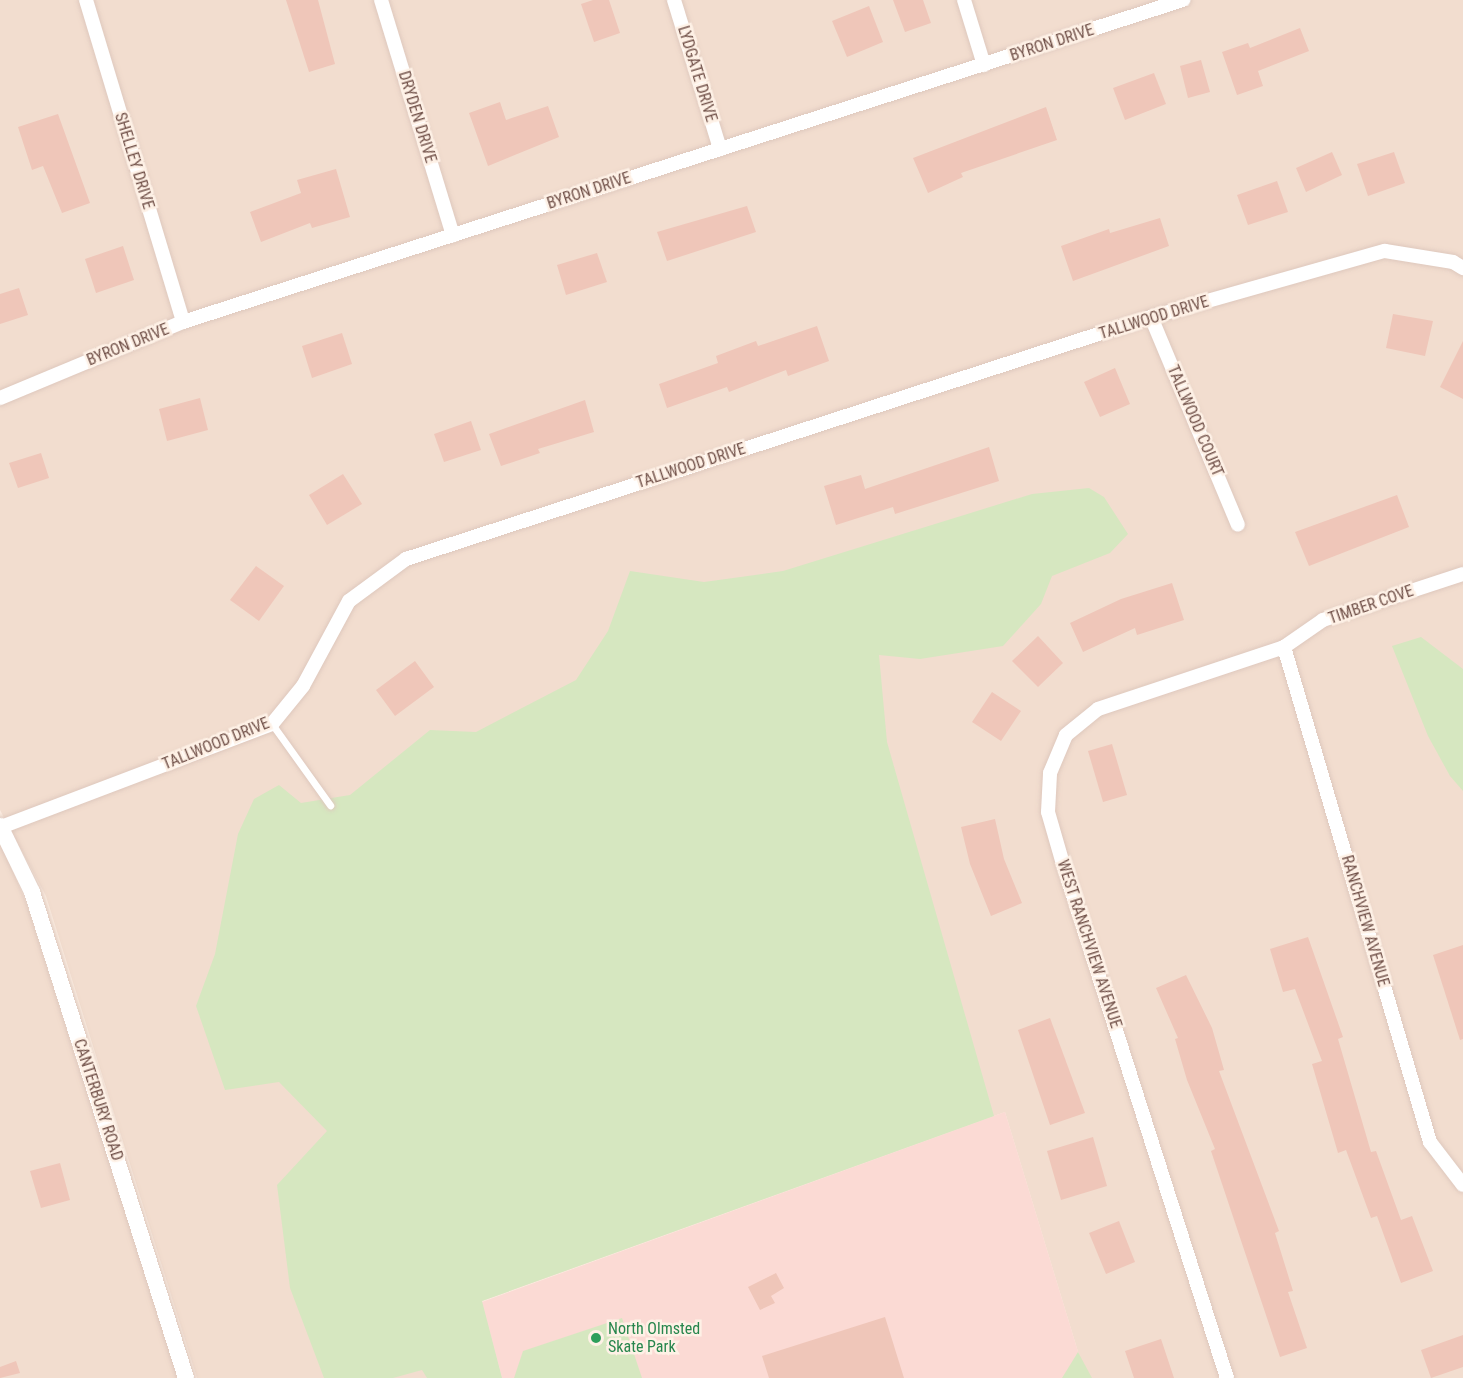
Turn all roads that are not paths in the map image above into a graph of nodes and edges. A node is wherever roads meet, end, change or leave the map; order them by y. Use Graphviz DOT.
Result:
graph roads {
  1 [pos="86,0"];
  2 [pos="381,0"];
  3 [pos="674,0"];
  4 [pos="964,0"];
  5 [pos="1178,1"];
  6 [pos="984,65"];
  7 [pos="720,149"];
  8 [pos="453,235"];
  9 [pos="1463,268"];
  10 [pos="1151,317"];
  11 [pos="183,322"];
  12 [pos="0,398"];
  13 [pos="1238,525"];
  14 [pos="1463,574"];
  15 [pos="1284,647"];
  16 [pos="272,724"];
  17 [pos="330,805"];
  18 [pos="0,826"];
  19 [pos="1463,1185"];
  20 [pos="186,1378"];
  21 [pos="1227,1378"];
  1 -- 11 [label="street, SHELLEY DRIVE"];
  2 -- 8 [label="street, DRYDEN DRIVE"];
  3 -- 7 [label="street, LYDGATE DRIVE"];
  4 -- 6 [label="street"];
  5 -- 6 [label="street, BYRON DRIVE"];
  6 -- 7 [label="street, BYRON DRIVE"];
  7 -- 8 [label="street, BYRON DRIVE"];
  8 -- 11 [label="street, BYRON DRIVE"];
  9 -- 10 [label="street, TALLWOOD DRIVE"];
  10 -- 13 [label="street, TALLWOOD COURT"];
  10 -- 16 [label="street, TALLWOOD DRIVE"];
  11 -- 12 [label="street, BYRON DRIVE"];
  14 -- 15 [label="street, TIMBER COVE"];
  15 -- 19 [label="street, RANCHVIEW AVENUE"];
  15 -- 21 [label="street, WEST RANCHVIEW AVENUE"];
  16 -- 17 [label="lane"];
  16 -- 18 [label="street, TALLWOOD DRIVE"];
  18 -- 20 [label="street, CANTERBURY ROAD"];
}
